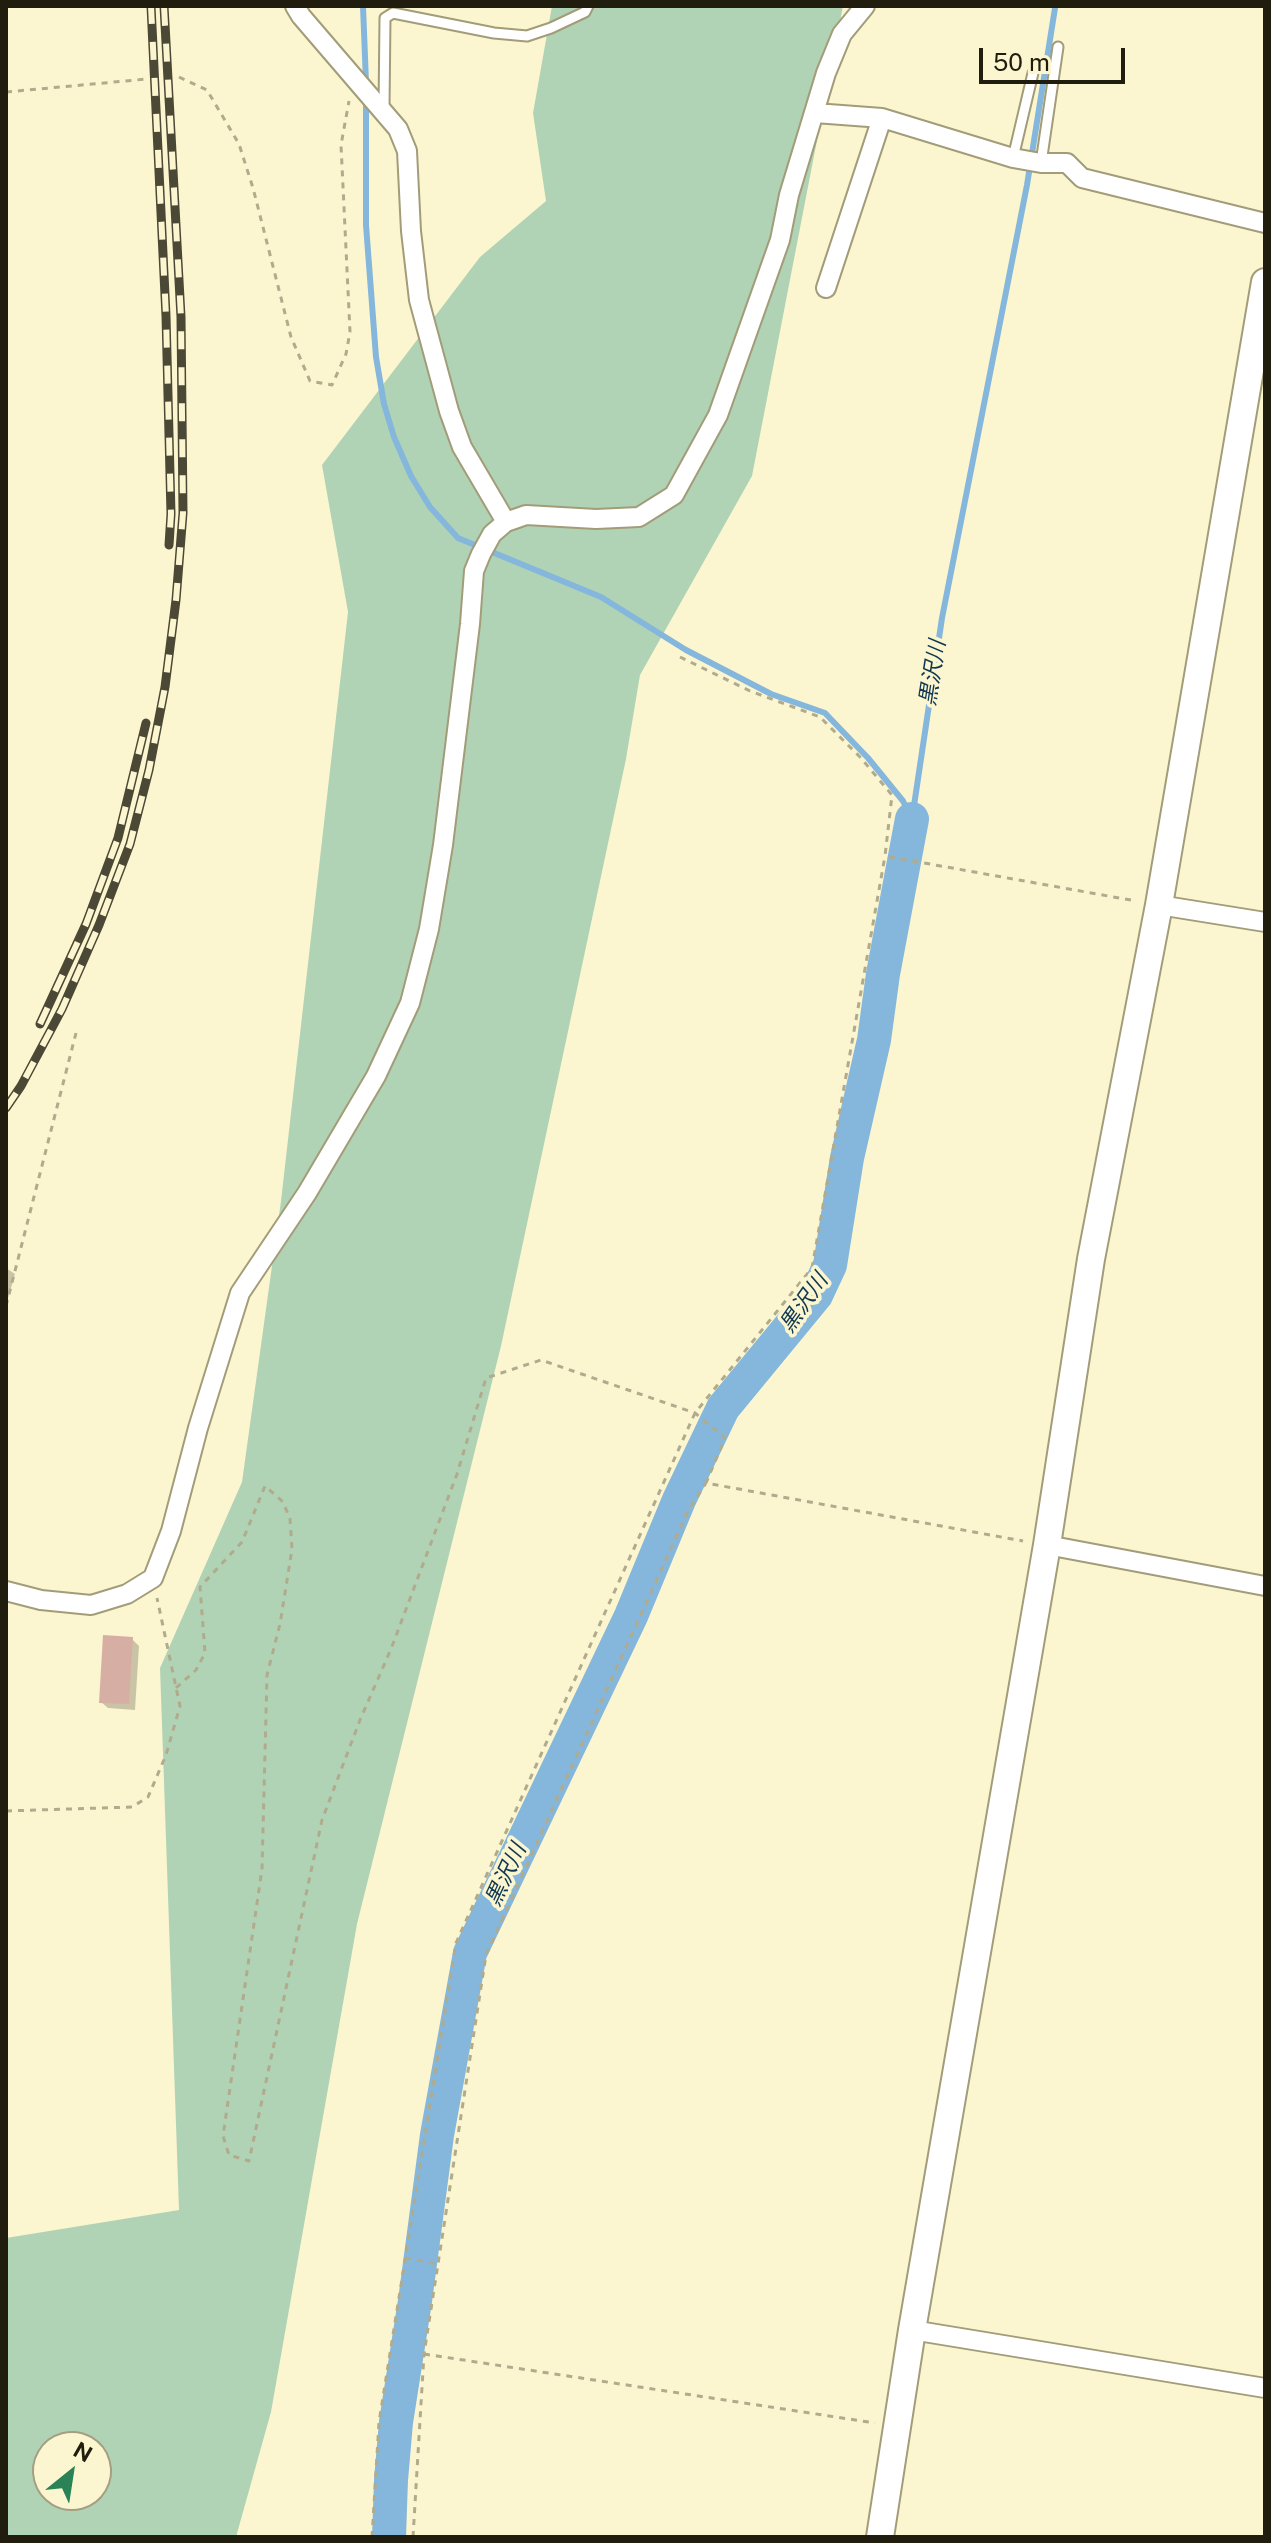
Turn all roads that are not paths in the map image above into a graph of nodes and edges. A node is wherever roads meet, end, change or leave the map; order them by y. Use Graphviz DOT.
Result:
graph roads {
  1 [pos="295,6"];
  2 [pos="588,6"];
  3 [pos="865,6"];
  4 [pos="1058,47"];
  5 [pos="1033,73"];
  6 [pos="381,106"];
  7 [pos="815,113"];
  8 [pos="882,118"];
  9 [pos="1013,158"];
  10 [pos="1041,163"];
  11 [pos="1265,223"];
  12 [pos="1265,282"];
  13 [pos="826,288"];
  14 [pos="506,522"];
  15 [pos="1159,905"];
  16 [pos="1265,922"];
  17 [pos="1047,1545"];
  18 [pos="1265,1586"];
  19 [pos="6,1591"];
  20 [pos="912,2330"];
  21 [pos="1265,2388"];
  22 [pos="880,2537"];
  1 -- 6 [label="street"];
  2 -- 6 [label="lane"];
  3 -- 7 [label="street"];
  4 -- 10 [label="lane"];
  5 -- 9 [label="lane"];
  6 -- 14 [label="street"];
  7 -- 8 [label="street"];
  7 -- 14 [label="street"];
  8 -- 9 [label="street"];
  8 -- 13 [label="street"];
  9 -- 10 [label="street"];
  10 -- 11 [label="street"];
  12 -- 15 [label="street"];
  14 -- 19 [label="street"];
  15 -- 16 [label="street"];
  15 -- 17 [label="street"];
  17 -- 18 [label="street"];
  17 -- 20 [label="street"];
  20 -- 21 [label="street"];
  20 -- 22 [label="street"];
}
